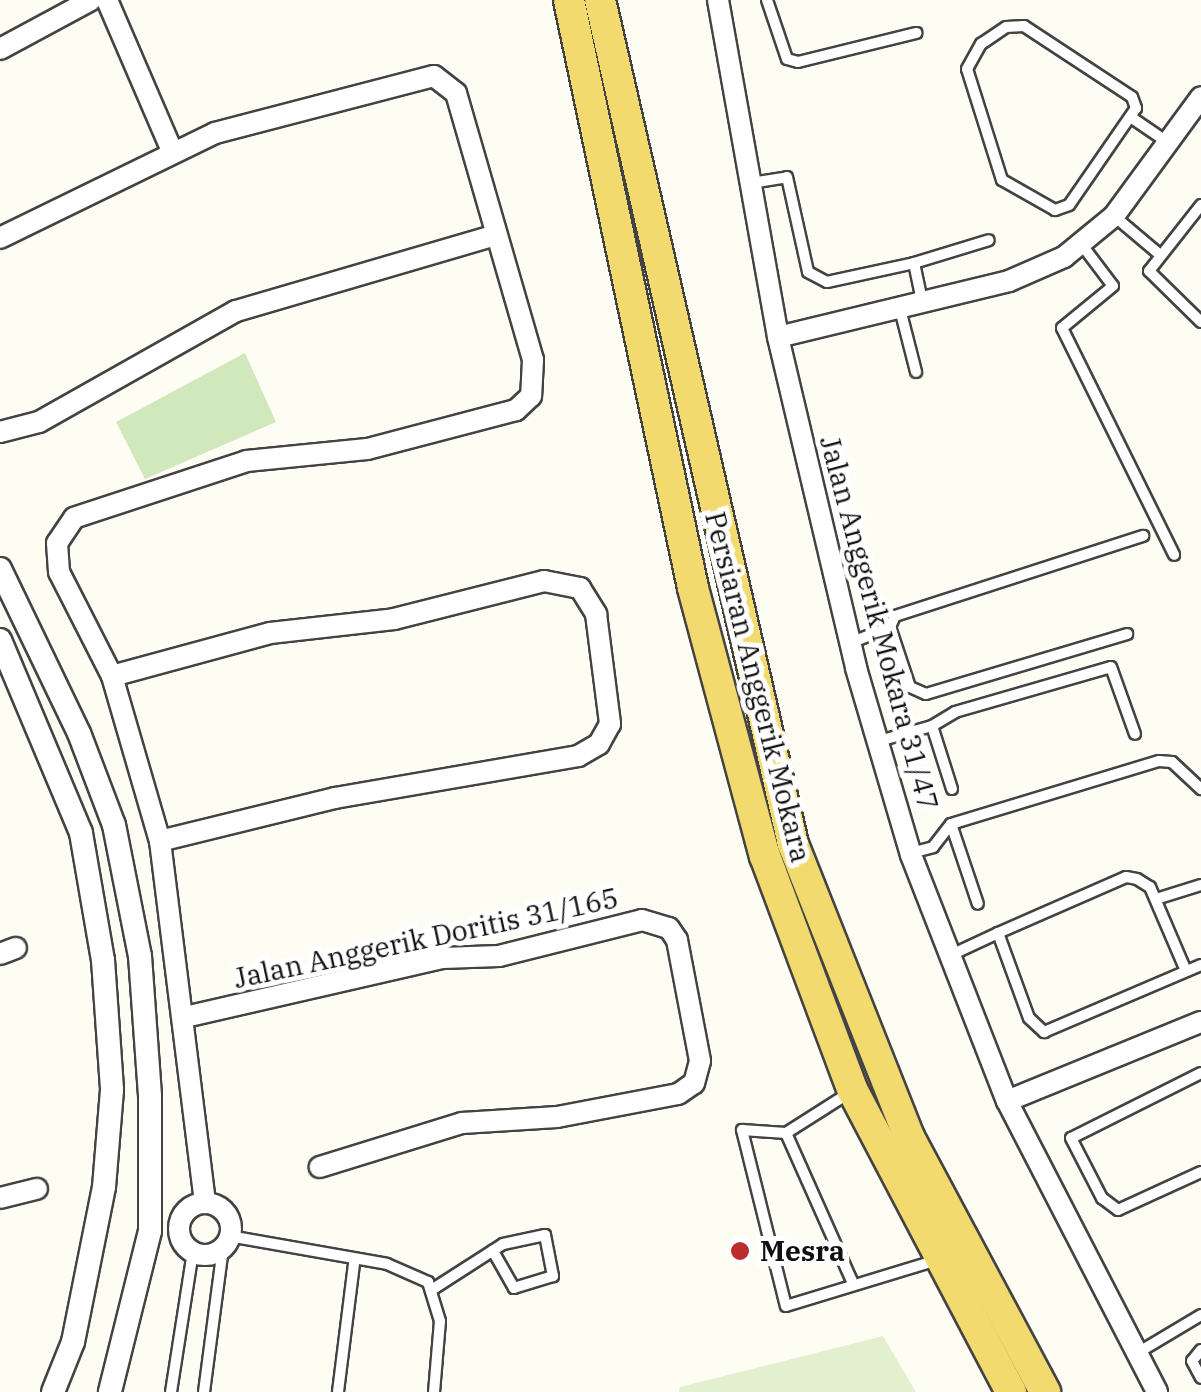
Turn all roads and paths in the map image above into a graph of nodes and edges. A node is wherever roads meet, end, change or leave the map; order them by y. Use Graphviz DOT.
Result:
graph roads {
  1 [pos="91,0"];
  2 [pos="108,0"];
  3 [pos="568,0"];
  4 [pos="600,0"];
  5 [pos="718,0"];
  6 [pos="767,0"];
  7 [pos="916,33"];
  8 [pos="0,49"];
  9 [pos="1201,97"];
  10 [pos="1132,118"];
  11 [pos="1168,142"];
  12 [pos="172,151"];
  13 [pos="751,183"];
  14 [pos="1201,205"];
  15 [pos="1114,216"];
  16 [pos="492,236"];
  17 [pos="0,238"];
  18 [pos="989,240"];
  19 [pos="1082,245"];
  20 [pos="1158,253"];
  21 [pos="914,262"];
  22 [pos="923,304"];
  23 [pos="900,309"];
  24 [pos="1201,322"];
  25 [pos="778,337"];
  26 [pos="916,372"];
  27 [pos="0,432"];
  28 [pos="1143,536"];
  29 [pos="1174,555"];
  30 [pos="0,570"];
  31 [pos="890,627"];
  32 [pos="1126,634"];
  33 [pos="0,640"];
  34 [pos="850,643"];
  35 [pos="112,676"];
  36 [pos="932,726"];
  37 [pos="1135,734"];
  38 [pos="878,741"];
  39 [pos="952,789"];
  40 [pos="1201,789"];
  41 [pos="951,824"];
  42 [pos="160,842"];
  43 [pos="911,853"];
  44 [pos="1201,885"];
  45 [pos="1156,899"];
  46 [pos="978,904"];
  47 [pos="998,933"];
  48 [pos="950,955"];
  49 [pos="1201,965"];
  50 [pos="1186,971"];
  51 [pos="186,1018"];
  52 [pos="1201,1022"];
  53 [pos="1201,1073"];
  54 [pos="853,1090"];
  55 [pos="1007,1100"];
  56 [pos="786,1132"];
  57 [pos="320,1168"];
  58 [pos="1201,1172"];
  59 [pos="37,1190"];
  60 [pos="0,1198"];
  61 [pos="204,1203"];
  62 [pos="150,1220"];
  63 [pos="180,1226"];
  64 [pos="226,1241"];
  65 [pos="193,1252"];
  66 [pos="493,1252"];
  67 [pos="938,1259"];
  68 [pos="354,1263"];
  69 [pos="852,1281"];
  70 [pos="433,1288"];
  71 [pos="1201,1316"];
  72 [pos="1201,1350"];
  73 [pos="1133,1356"];
  74 [pos="1201,1378"];
  75 [pos="53,1392"];
  76 [pos="110,1392"];
  77 [pos="171,1392"];
  78 [pos="204,1392"];
  79 [pos="338,1392"];
  80 [pos="434,1392"];
  81 [pos="1011,1392"];
  82 [pos="1046,1392"];
  83 [pos="1157,1392"];
  1 -- 8 [label="street"];
  2 -- 12 [label="street"];
  3 -- 54 [label="main road, Persiaran Anggerik Mokara"];
  4 -- 82 [label="main road, Persiaran Anggerik Mokara"];
  5 -- 13 [label="street, Jalan Anggerik Mokara 31/47"];
  6 -- 7 [label="lane"];
  9 -- 11 [label="street"];
  10 -- 10 [label="lane"];
  10 -- 11 [label="lane"];
  11 -- 15 [label="street"];
  12 -- 16 [label="street"];
  12 -- 17 [label="street"];
  13 -- 21 [label="lane"];
  13 -- 25 [label="street, Jalan Anggerik Mokara 31/47"];
  14 -- 20 [label="lane"];
  15 -- 19 [label="street"];
  15 -- 20 [label="lane"];
  16 -- 27 [label="street"];
  16 -- 35 [label="street"];
  18 -- 21 [label="lane"];
  19 -- 22 [label="street"];
  19 -- 29 [label="lane"];
  20 -- 24 [label="lane"];
  21 -- 22 [label="lane"];
  22 -- 23 [label="street"];
  23 -- 25 [label="street"];
  23 -- 26 [label="lane"];
  25 -- 34 [label="street, Jalan Anggerik Mokara 31/47"];
  28 -- 31 [label="lane"];
  30 -- 62 [label="street"];
  31 -- 32 [label="lane"];
  31 -- 34 [label="lane"];
  33 -- 75 [label="street"];
  34 -- 38 [label="street, Jalan Anggerik Mokara 31/47"];
  35 -- 42 [label="street"];
  35 -- 42 [label="street"];
  36 -- 37 [label="lane"];
  36 -- 38 [label="lane"];
  36 -- 39 [label="lane"];
  38 -- 43 [label="street, Jalan Anggerik Mokara 31/47"];
  40 -- 41 [label="lane"];
  41 -- 43 [label="lane"];
  41 -- 46 [label="lane"];
  42 -- 51 [label="street"];
  43 -- 48 [label="street, Jalan Anggerik Mokara 31/47"];
  44 -- 45 [label="lane"];
  45 -- 47 [label="lane"];
  45 -- 50 [label="lane"];
  47 -- 48 [label="lane"];
  47 -- 50 [label="lane"];
  48 -- 55 [label="street, Jalan Anggerik Mokara 31/47"];
  49 -- 50 [label="lane"];
  51 -- 57 [label="street, Jalan Anggerik Doritis 31/165"];
  51 -- 61 [label="street"];
  52 -- 55 [label="street"];
  53 -- 58 [label="lane"];
  54 -- 56 [label="lane"];
  54 -- 67 [label="main road, Persiaran Anggerik Mokara"];
  55 -- 73 [label="street, Jalan Anggerik Mokara 31/47"];
  56 -- 69 [label="lane"];
  56 -- 69 [label="lane"];
  59 -- 60 [label="street"];
  61 -- 63 [label="street"];
  61 -- 64 [label="street"];
  62 -- 63 [label="street"];
  62 -- 76 [label="street"];
  63 -- 65 [label="street"];
  64 -- 65 [label="street"];
  64 -- 68 [label="lane"];
  64 -- 78 [label="lane"];
  65 -- 77 [label="lane"];
  66 -- 66 [label="lane"];
  66 -- 70 [label="lane"];
  67 -- 69 [label="lane"];
  67 -- 81 [label="main road, Persiaran Anggerik Mokara"];
  68 -- 70 [label="lane"];
  68 -- 79 [label="lane"];
  70 -- 80 [label="lane"];
  71 -- 73 [label="lane"];
  72 -- 74 [label="lane"];
  73 -- 83 [label="street, Jalan Anggerik Mokara 31/47"];
}
